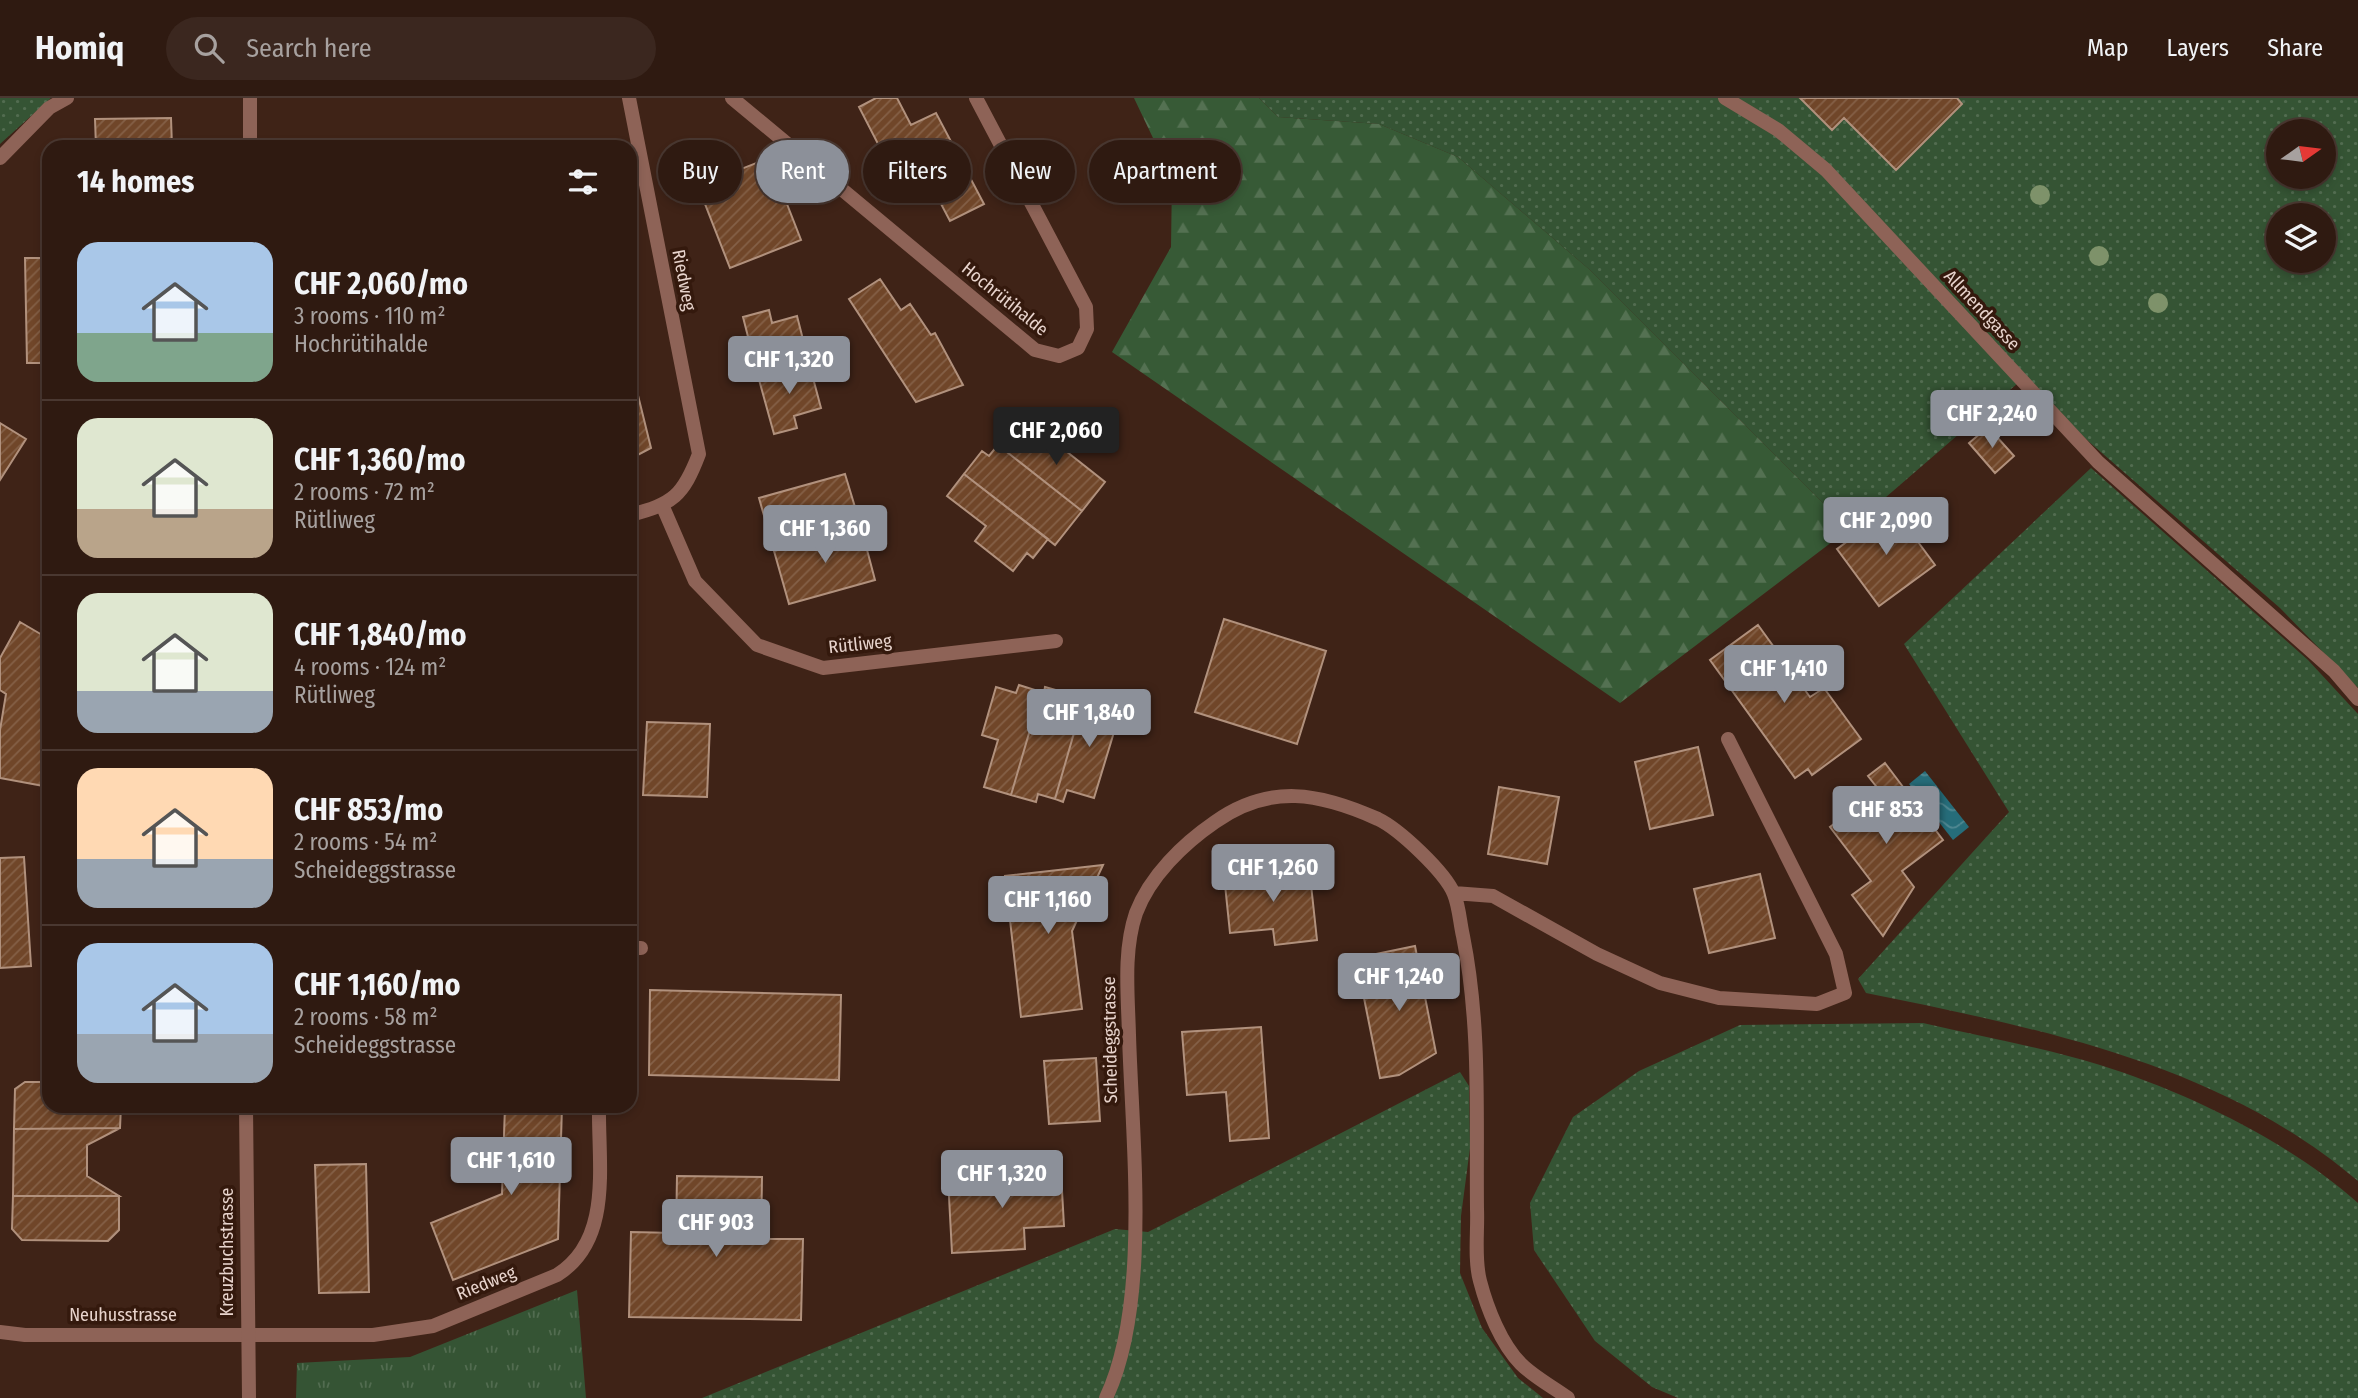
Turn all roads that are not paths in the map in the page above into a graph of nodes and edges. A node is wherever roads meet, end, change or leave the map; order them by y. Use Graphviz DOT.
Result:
graph roads {
  1 [pos="67,98"];
  2 [pos="250,98"];
  3 [pos="629,98"];
  4 [pos="732,98"];
  5 [pos="976,98"];
  6 [pos="1725,98"];
  7 [pos="250,140"];
  8 [pos="0,158"];
  9 [pos="663,507"];
  10 [pos="637,513"];
  11 [pos="1056,642"];
  12 [pos="2358,699"];
  13 [pos="1728,739"];
  14 [pos="1454,893"];
  15 [pos="246,1113"];
  16 [pos="599,1113"];
  17 [pos="0,1332"];
  18 [pos="246,1336"];
  19 [pos="249,1398"];
  20 [pos="1106,1398"];
  21 [pos="1568,1398"];
  1 -- 8 [label="street"];
  2 -- 7 [label="street"];
  3 -- 9 [label="street, Riedweg"];
  4 -- 5 [label="street, Hochrütihalde"];
  6 -- 12 [label="street, Allmendgasse"];
  9 -- 10 [label="street"];
  9 -- 11 [label="street, Rütliweg"];
  13 -- 14 [label="street"];
  14 -- 20 [label="street, Scheideggstrasse"];
  14 -- 21 [label="street, Scheideggstrasse"];
  15 -- 18 [label="street, Kreuzbuchstrasse"];
  16 -- 18 [label="street, Riedweg"];
  17 -- 18 [label="street, Neuhusstrasse"];
  18 -- 19 [label="street, Kreuzbuchstrasse"];
}
